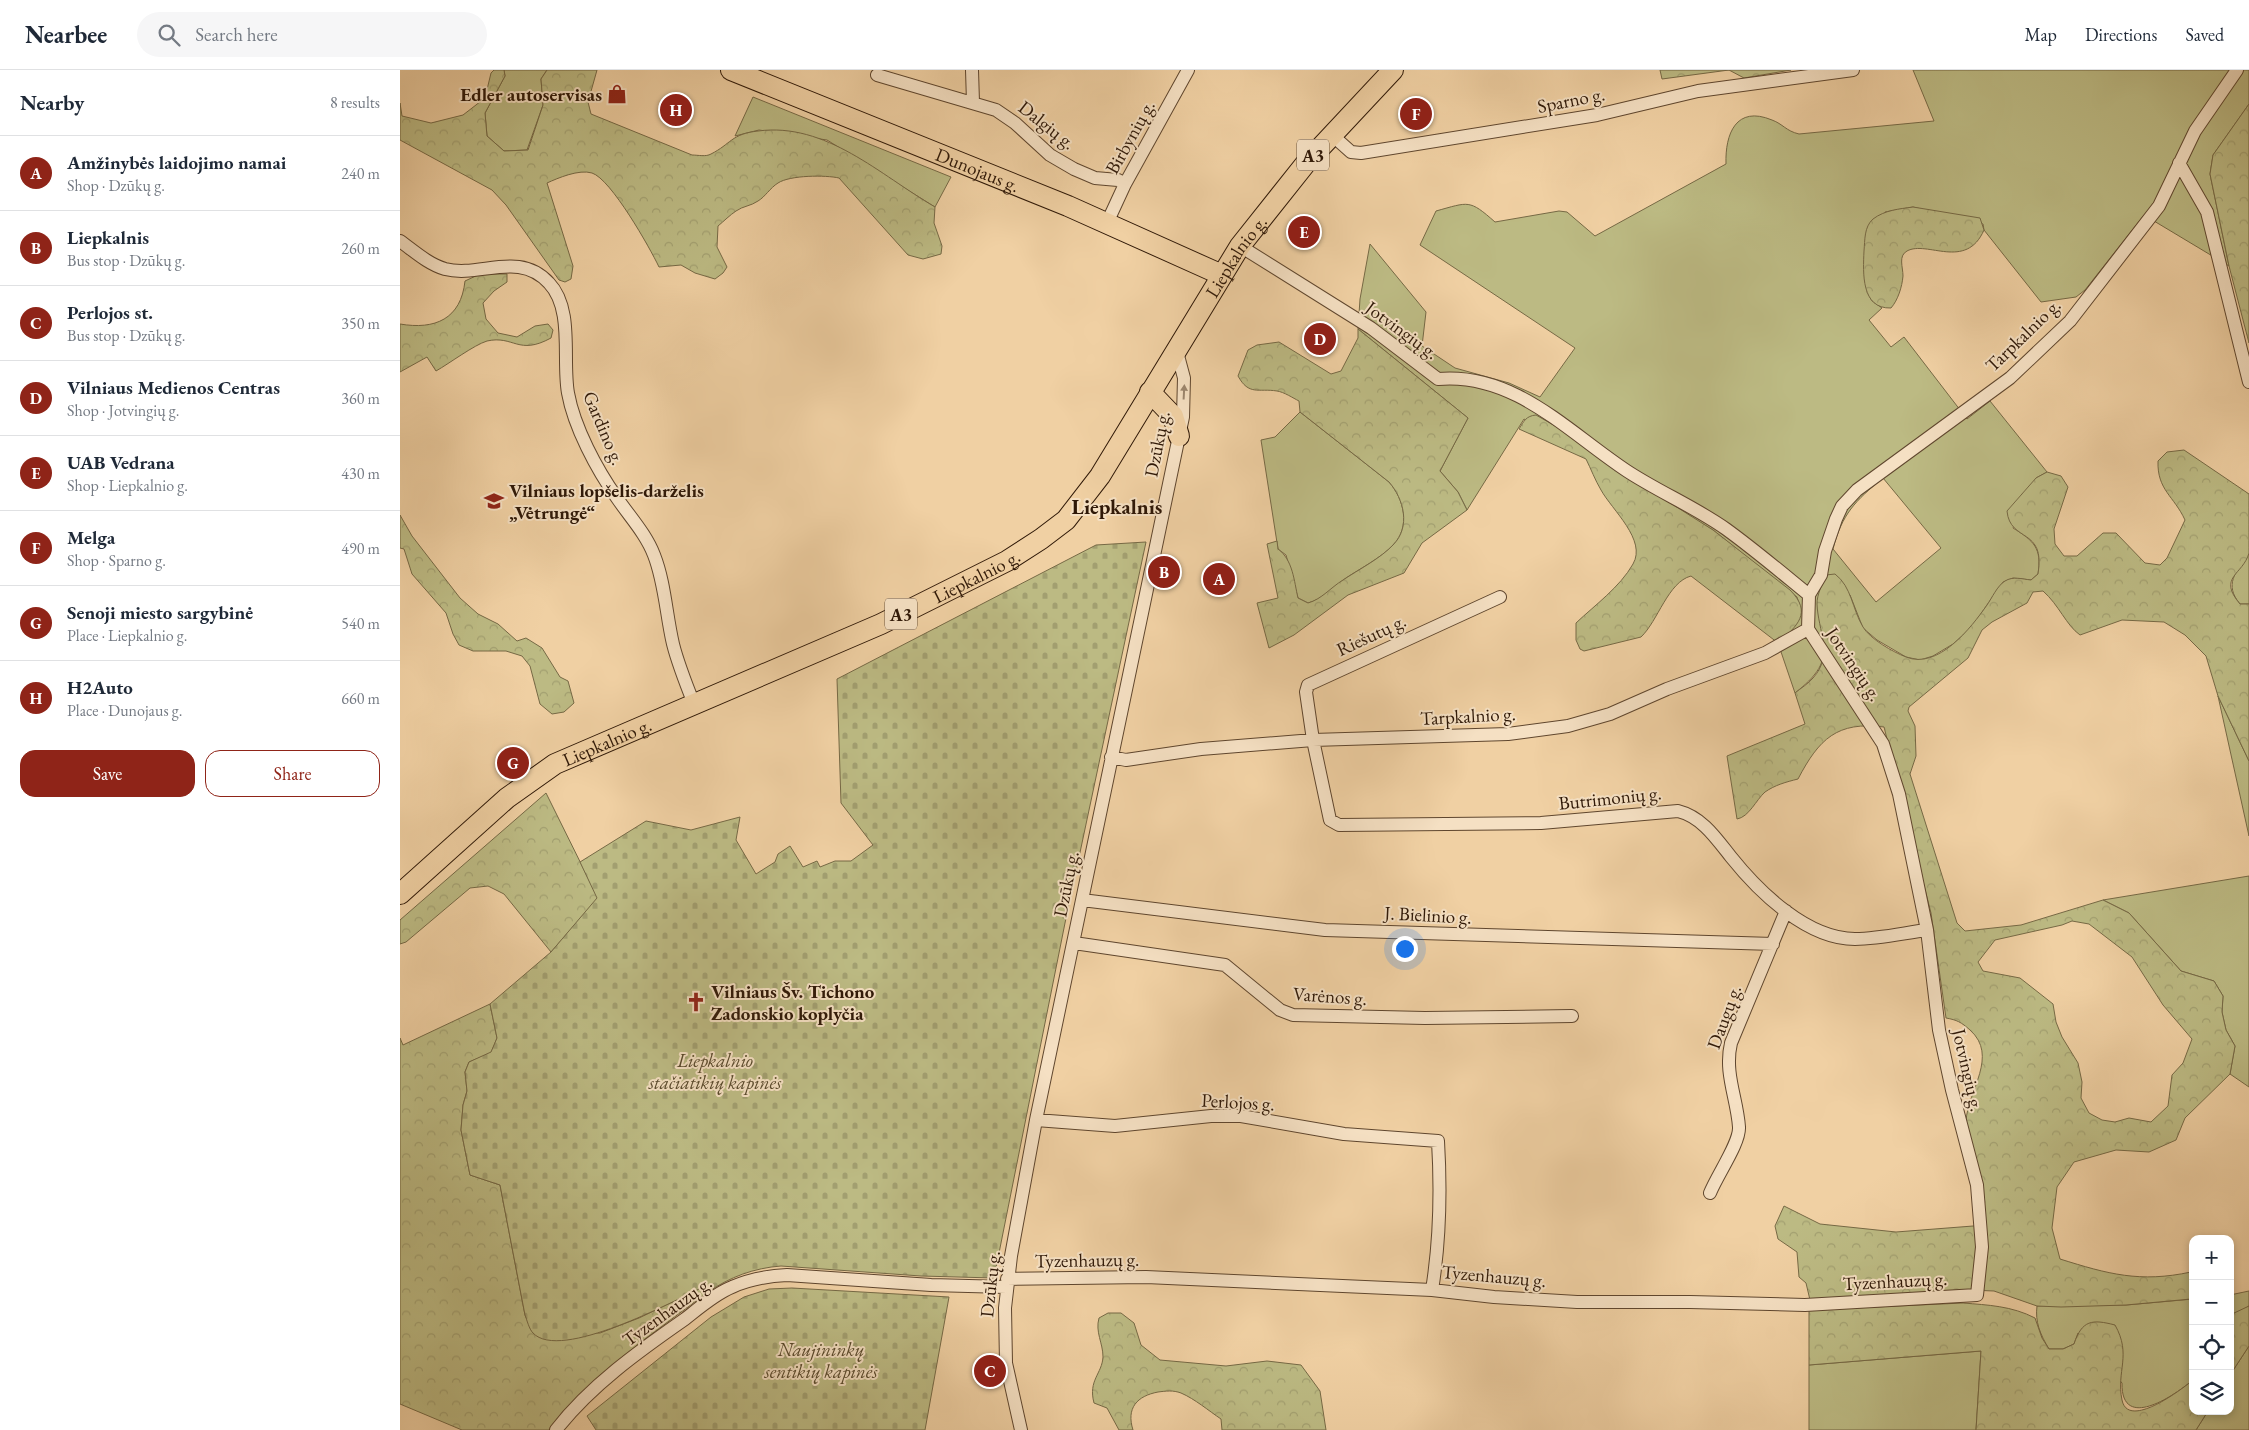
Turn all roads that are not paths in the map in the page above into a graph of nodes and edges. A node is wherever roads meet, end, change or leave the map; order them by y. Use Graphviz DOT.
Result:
graph roads {
  1 [pos="731,70"];
  2 [pos="972,70"];
  3 [pos="1188,70"];
  4 [pos="1393,70"];
  5 [pos="1853,70"];
  6 [pos="2237,70"];
  7 [pos="877,75"];
  8 [pos="973,102"];
  9 [pos="1332,134"];
  10 [pos="2179,162"];
  11 [pos="1125,184"];
  12 [pos="1106,223"];
  13 [pos="400,241"];
  14 [pos="1240,246"];
  15 [pos="1222,274"];
  16 [pos="1176,348"];
  17 [pos="2249,382"];
  18 [pos="1150,392"];
  19 [pos="1179,436"];
  20 [pos="1810,595"];
  21 [pos="1500,597"];
  22 [pos="1808,629"];
  23 [pos="694,704"];
  24 [pos="1313,740"];
  25 [pos="1111,757"];
  26 [pos="400,894"];
  27 [pos="1082,900"];
  28 [pos="1786,911"];
  29 [pos="1927,930"];
  30 [pos="1074,943"];
  31 [pos="1773,944"];
  32 [pos="1572,1016"];
  33 [pos="1036,1120"];
  34 [pos="1710,1193"];
  35 [pos="1006,1283"];
  36 [pos="1432,1290"];
  37 [pos="1977,1295"];
  38 [pos="556,1430"];
  39 [pos="1020,1430"];
  1 -- 12 [label="main road, Dunojaus g."];
  2 -- 8 [label="street"];
  3 -- 11 [label="street, Birbynių g."];
  4 -- 9 [label="main road, Liepkalnio g. / A3"];
  5 -- 9 [label="street, Sparno g."];
  6 -- 10 [label="street, Tarpkalnio g."];
  7 -- 8 [label="street, Dalgių g."];
  8 -- 11 [label="street, Dalgių g."];
  9 -- 14 [label="main road, Liepkalnio g. / A3"];
  10 -- 17 [label="street"];
  10 -- 20 [label="street, Tarpkalnio g."];
  11 -- 12 [label="street, Birbynių g."];
  12 -- 15 [label="main road, Dunojaus g."];
  13 -- 23 [label="street, Gardino g."];
  14 -- 15 [label="main road, Liepkalnio g. / A3"];
  14 -- 20 [label="street, Jotvingių g."];
  15 -- 16 [label="main road, Liepkalnio g. / A3"];
  16 -- 18 [label="main road, Liepkalnio g. / A3"];
  19 -- 16 [label="street, Dzūkų g., one-way"];
  18 -- 19 [label="main road"];
  18 -- 23 [label="main road, Liepkalnio g. / A3"];
  19 -- 25 [label="street, Dzūkų g."];
  20 -- 22 [label="street, Jotvingių g."];
  21 -- 24 [label="street, Riešutų g."];
  22 -- 24 [label="street, Tarpkalnio g."];
  22 -- 29 [label="street, Jotvingių g."];
  23 -- 26 [label="main road, Liepkalnio g. / A3"];
  24 -- 25 [label="street, Tarpkalnio g."];
  24 -- 28 [label="street, Butrimonių g."];
  25 -- 27 [label="street, Dzūkų g."];
  27 -- 30 [label="street, Dzūkų g."];
  27 -- 31 [label="street, J. Bielinio g."];
  28 -- 29 [label="street, Butrimonių g."];
  28 -- 31 [label="street, Daugų g."];
  29 -- 37 [label="street, Jotvingių g."];
  30 -- 32 [label="street, Varėnos g."];
  30 -- 33 [label="street, Dzūkų g."];
  31 -- 34 [label="street, Daugų g."];
  33 -- 35 [label="street, Dzūkų g."];
  33 -- 36 [label="street, Perlojos g."];
  35 -- 36 [label="street, Tyzenhauzų g."];
  35 -- 38 [label="street, Tyzenhauzų g."];
  35 -- 39 [label="street, Dzūkų g."];
  36 -- 37 [label="street, Tyzenhauzų g."];
}
